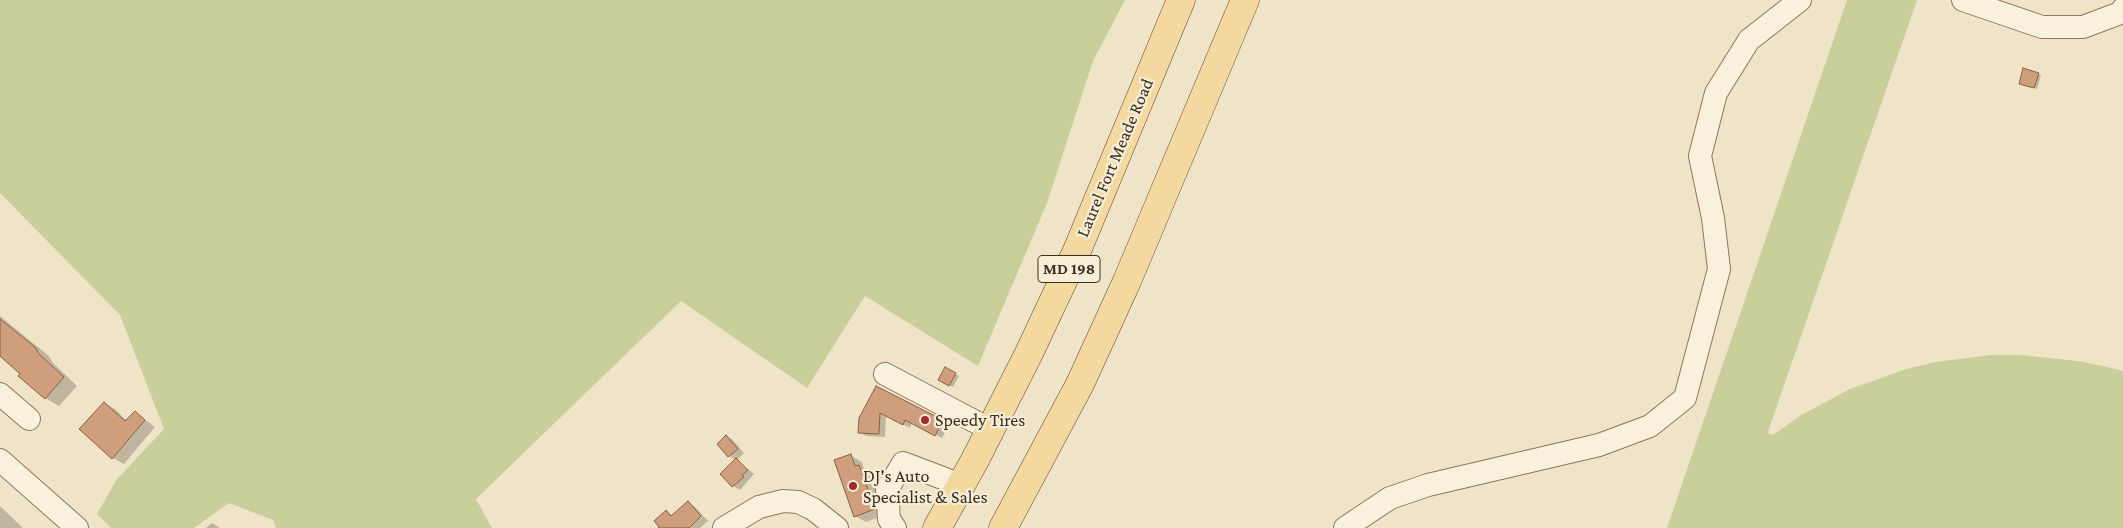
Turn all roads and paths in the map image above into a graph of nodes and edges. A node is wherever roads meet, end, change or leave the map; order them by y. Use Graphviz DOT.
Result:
graph roads {
  1 [pos="1181,0"];
  2 [pos="1245,0"];
  3 [pos="1800,0"];
  4 [pos="1963,0"];
  5 [pos="2123,9"];
  6 [pos="885,374"];
  7 [pos="0,394"];
  8 [pos="29,419"];
  9 [pos="990,430"];
  10 [pos="0,460"];
  11 [pos="961,485"];
  12 [pos="76,528"];
  13 [pos="724,528"];
  14 [pos="837,528"];
  15 [pos="895,528"];
  16 [pos="937,528"];
  17 [pos="1003,528"];
  18 [pos="1345,528"];
  1 -- 9 [label="main road, Laurel Fort Meade Road / MD 198"];
  2 -- 17 [label="main road, MD 198"];
  3 -- 18 [label="street"];
  4 -- 5 [label="street"];
  6 -- 9 [label="street"];
  7 -- 8 [label="street"];
  9 -- 11 [label="main road, Laurel Fort Meade Road / MD 198"];
  10 -- 12 [label="street"];
  11 -- 15 [label="street"];
  11 -- 16 [label="main road, Laurel Fort Meade Road / MD 198"];
  13 -- 14 [label="street"];
}
